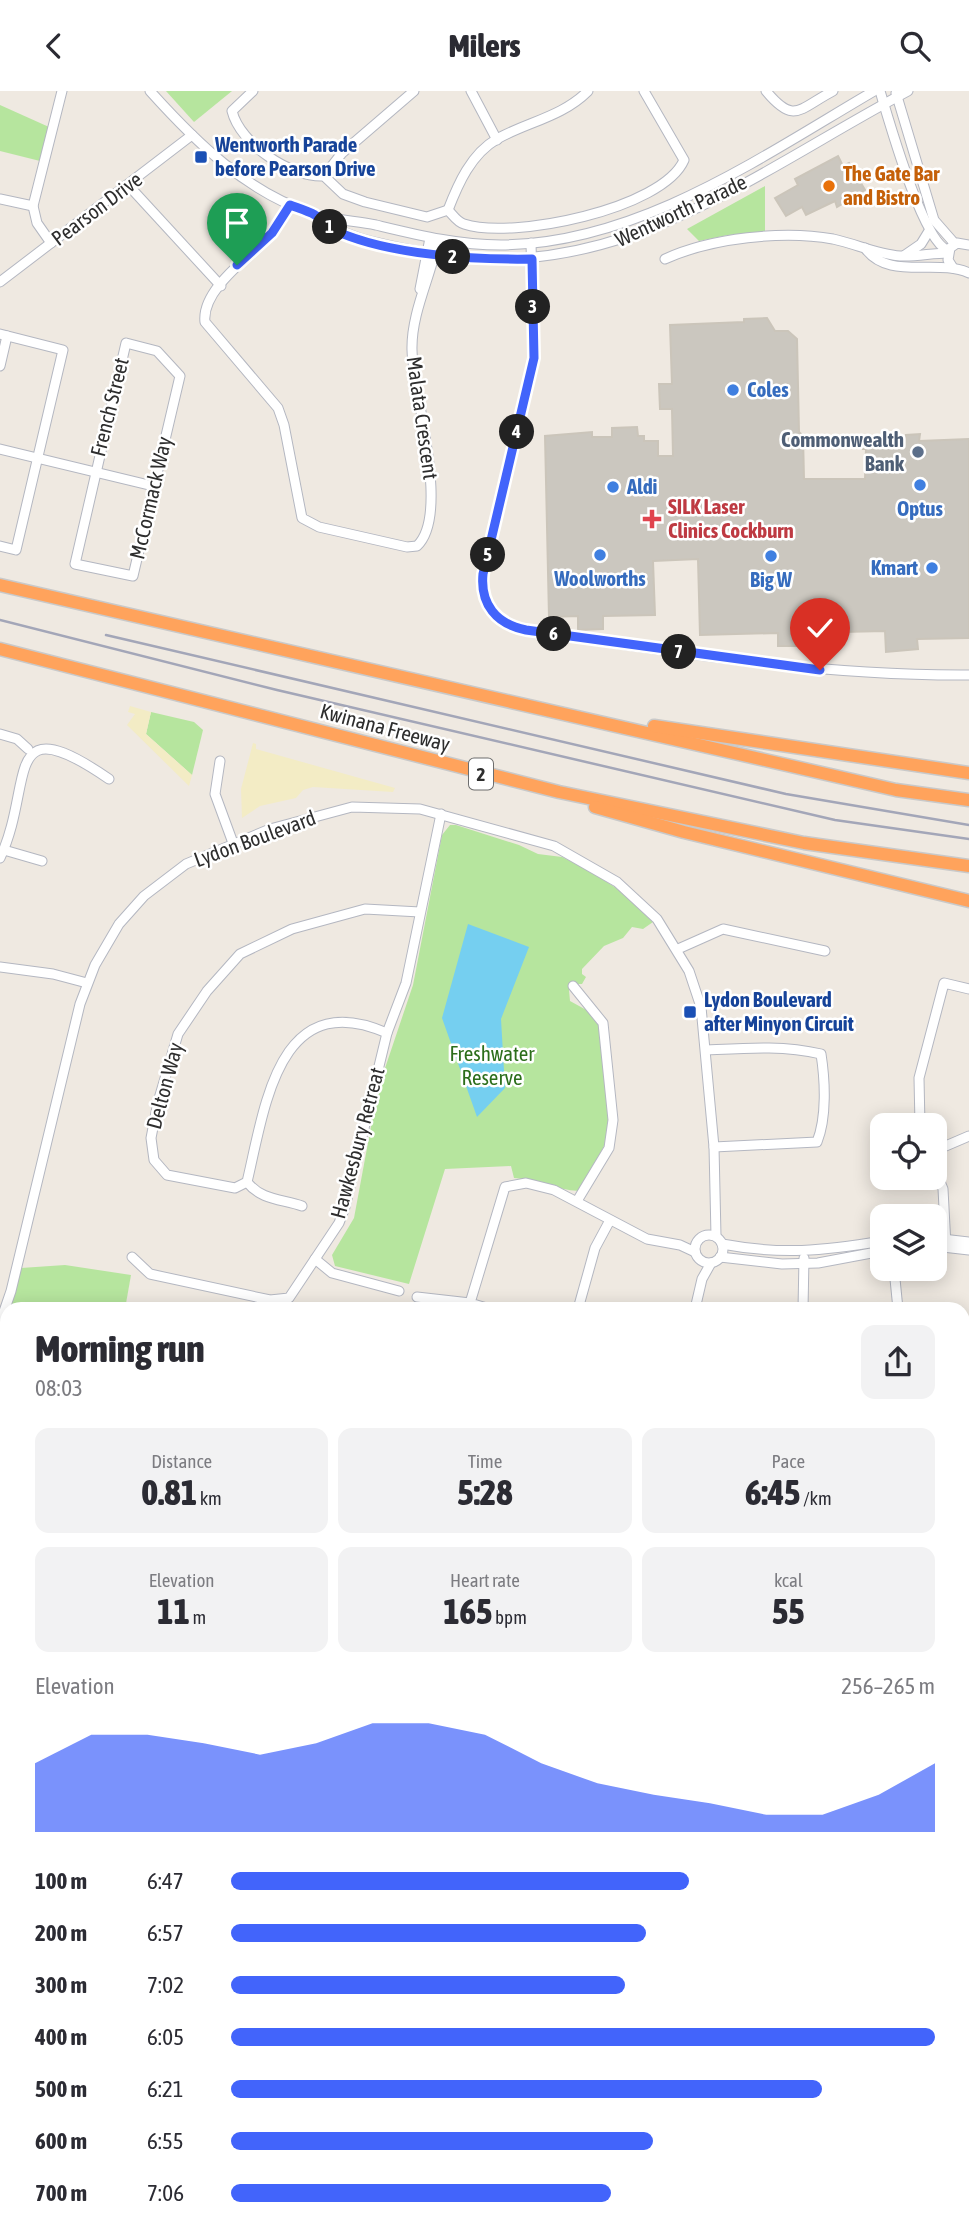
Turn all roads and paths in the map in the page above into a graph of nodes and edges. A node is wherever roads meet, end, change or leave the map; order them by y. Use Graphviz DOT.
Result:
graph roads {
  1 [pos="62,91"];
  2 [pos="150,91"];
  3 [pos="253,91"];
  4 [pos="414,91"];
  5 [pos="471,91"];
  6 [pos="588,91"];
  7 [pos="645,91"];
  8 [pos="766,91"];
  9 [pos="833,91"];
  10 [pos="874,91"];
  11 [pos="880,91"];
  12 [pos="908,91"];
  13 [pos="897,94"];
  14 [pos="884,104"];
  15 [pos="192,135"];
  16 [pos="497,139"];
  17 [pos="781,144"];
  18 [pos="788,159"];
  19 [pos="324,176"];
  20 [pos="129,186"];
  21 [pos="0,199"];
  22 [pos="290,205"];
  23 [pos="33,207"];
  24 [pos="448,210"];
  25 [pos="316,215"];
  26 [pos="929,231"];
  27 [pos="434,239"];
  28 [pos="51,243"];
  29 [pos="531,243"];
  30 [pos="969,245"];
  31 [pos="865,248"];
  32 [pos="950,249"];
  33 [pos="431,254"];
  34 [pos="904,256"];
  35 [pos="532,259"];
  36 [pos="665,259"];
  37 [pos="953,268"];
  38 [pos="968,270"];
  39 [pos="0,282"];
  40 [pos="221,286"];
  41 [pos="4,335"];
  42 [pos="126,343"];
  43 [pos="0,366"];
  44 [pos="0,449"];
  45 [pos="39,459"];
  46 [pos="94,472"];
  47 [pos="153,486"];
  48 [pos="0,546"];
  49 [pos="0,585"];
  50 [pos="0,649"];
  51 [pos="969,675"];
  52 [pos="591,718"];
  53 [pos="0,734"];
  54 [pos="28,750"];
  55 [pos="220,761"];
  56 [pos="969,773"];
  57 [pos="108,779"];
  58 [pos="559,792"];
  59 [pos="969,800"];
  60 [pos="441,814"];
  61 [pos="233,843"];
  62 [pos="2,854"];
  63 [pos="42,861"];
  64 [pos="969,866"];
  65 [pos="969,901"];
  66 [pos="420,912"];
  67 [pos="678,949"];
  68 [pos="825,951"];
  69 [pos="0,967"];
  70 [pos="87,983"];
  71 [pos="573,986"];
  72 [pos="969,989"];
  73 [pos="387,1033"];
  74 [pos="707,1050"];
  75 [pos="920,1113"];
  76 [pos="969,1136"];
  77 [pos="947,1145"];
  78 [pos="714,1147"];
  79 [pos="247,1182"];
  80 [pos="577,1201"];
  81 [pos="302,1206"];
  82 [pos="714,1220"];
  83 [pos="609,1221"];
  84 [pos="700,1237"];
  85 [pos="719,1240"];
  86 [pos="947,1242"];
  87 [pos="947,1242"];
  88 [pos="969,1242"];
  89 [pos="870,1243"];
  90 [pos="680,1245"];
  91 [pos="969,1250"];
  92 [pos="803,1253"];
  93 [pos="870,1253"];
  94 [pos="132,1257"];
  95 [pos="720,1257"];
  96 [pos="702,1258"];
  97 [pos="315,1259"];
  98 [pos="804,1263"];
  99 [pos="895,1281"];
  100 [pos="400,1291"];
  101 [pos="417,1297"];
  102 [pos="5,1302"];
  103 [pos="461,1302"];
  104 [pos="470,1302"];
  105 [pos="580,1302"];
  106 [pos="697,1302"];
  107 [pos="803,1302"];
  108 [pos="897,1302"];
  1 -- 23 [label="street"];
  2 -- 15 [label="street, Wentworth Parade"];
  3 -- 19 [label="street"];
  4 -- 19 [label="street"];
  5 -- 16 [label="street"];
  6 -- 16 [label="street"];
  7 -- 24 [label="street"];
  8 -- 9 [label="street"];
  10 -- 17 [label="street, Wentworth Parade"];
  11 -- 14 [label="street"];
  12 -- 13 [label="street, Wentworth Parade"];
  13 -- 14 [label="street, Wentworth Parade"];
  13 -- 32 [label="street"];
  14 -- 18 [label="street, Wentworth Parade"];
  14 -- 26 [label="street"];
  15 -- 20 [label="street, Pearson Drive"];
  15 -- 22 [label="street, Wentworth Parade"];
  16 -- 24 [label="street"];
  17 -- 18 [label="street"];
  17 -- 29 [label="street, Wentworth Parade"];
  18 -- 35 [label="street, Wentworth Parade"];
  19 -- 24 [label="street"];
  20 -- 28 [label="street, Pearson Drive"];
  20 -- 40 [label="street"];
  21 -- 23 [label="street"];
  22 -- 25 [label="street, Wentworth Parade"];
  22 -- 40 [label="street, Malata Crescent"];
  23 -- 28 [label="street"];
  25 -- 27 [label="street, Wentworth Parade"];
  25 -- 33 [label="street, Wentworth Parade"];
  26 -- 32 [label="street"];
  26 -- 34 [label="street"];
  27 -- 29 [label="street, Wentworth Parade"];
  27 -- 33 [label="street, Malata Crescent"];
  28 -- 39 [label="street, Pearson Drive"];
  29 -- 35 [label="street"];
  30 -- 32 [label="street"];
  31 -- 34 [label="street"];
  31 -- 36 [label="street"];
  31 -- 37 [label="street"];
  32 -- 34 [label="street"];
  32 -- 37 [label="street"];
  33 -- 35 [label="street, Wentworth Parade"];
  33 -- 40 [label="street, Malata Crescent"];
  35 -- 51 [label="street"];
  37 -- 38 [label="street"];
  41 -- 43 [label="street"];
  41 -- 45 [label="street"];
  42 -- 46 [label="street, French Street"];
  42 -- 47 [label="street, McCormack Way"];
  44 -- 45 [label="street"];
  45 -- 46 [label="street"];
  45 -- 48 [label="street"];
  46 -- 47 [label="street"];
  46 -- 47 [label="street, McCormack Way"];
  49 -- 52 [label="highway"];
  50 -- 58 [label="highway, Kwinana Freeway / 2"];
  52 -- 56 [label="highway"];
  52 -- 59 [label="highway"];
  53 -- 54 [label="street"];
  54 -- 57 [label="street"];
  54 -- 62 [label="street"];
  55 -- 61 [label="street"];
  58 -- 64 [label="highway, Kwinana Freeway / 2"];
  58 -- 65 [label="highway"];
  60 -- 61 [label="street, Lydon Boulevard"];
  60 -- 66 [label="street, Hawkesbury Retreat"];
  60 -- 67 [label="street, Lydon Boulevard"];
  61 -- 70 [label="street, Lydon Boulevard"];
  62 -- 63 [label="street"];
  66 -- 73 [label="street, Hawkesbury Retreat"];
  66 -- 79 [label="street, Delton Way"];
  67 -- 68 [label="street"];
  67 -- 74 [label="street, Lydon Boulevard"];
  69 -- 70 [label="street"];
  70 -- 102 [label="street, Lydon Boulevard"];
  71 -- 80 [label="street"];
  72 -- 75 [label="street"];
  73 -- 79 [label="street"];
  73 -- 97 [label="street, Hawkesbury Retreat"];
  74 -- 78 [label="street, Lydon Boulevard"];
  74 -- 78 [label="street"];
  76 -- 77 [label="street"];
  78 -- 82 [label="street, Lydon Boulevard"];
  79 -- 81 [label="street"];
  80 -- 83 [label="street"];
  80 -- 104 [label="street"];
  82 -- 84 [label="street"];
  82 -- 85 [label="street, Lydon Boulevard"];
  83 -- 90 [label="street"];
  83 -- 105 [label="street"];
  84 -- 85 [label="street"];
  84 -- 90 [label="street"];
  84 -- 96 [label="street"];
  85 -- 92 [label="street"];
  85 -- 95 [label="street, Lydon Boulevard"];
  86 -- 88 [label="street"];
  87 -- 91 [label="street"];
  89 -- 92 [label="street"];
  90 -- 96 [label="street"];
  92 -- 98 [label="street"];
  93 -- 98 [label="street"];
  94 -- 97 [label="street, Hawkesbury Retreat"];
  95 -- 96 [label="street"];
  95 -- 98 [label="street"];
  96 -- 106 [label="street"];
  97 -- 100 [label="street"];
  98 -- 107 [label="street"];
  99 -- 108 [label="street"];
  101 -- 103 [label="street"];
}
